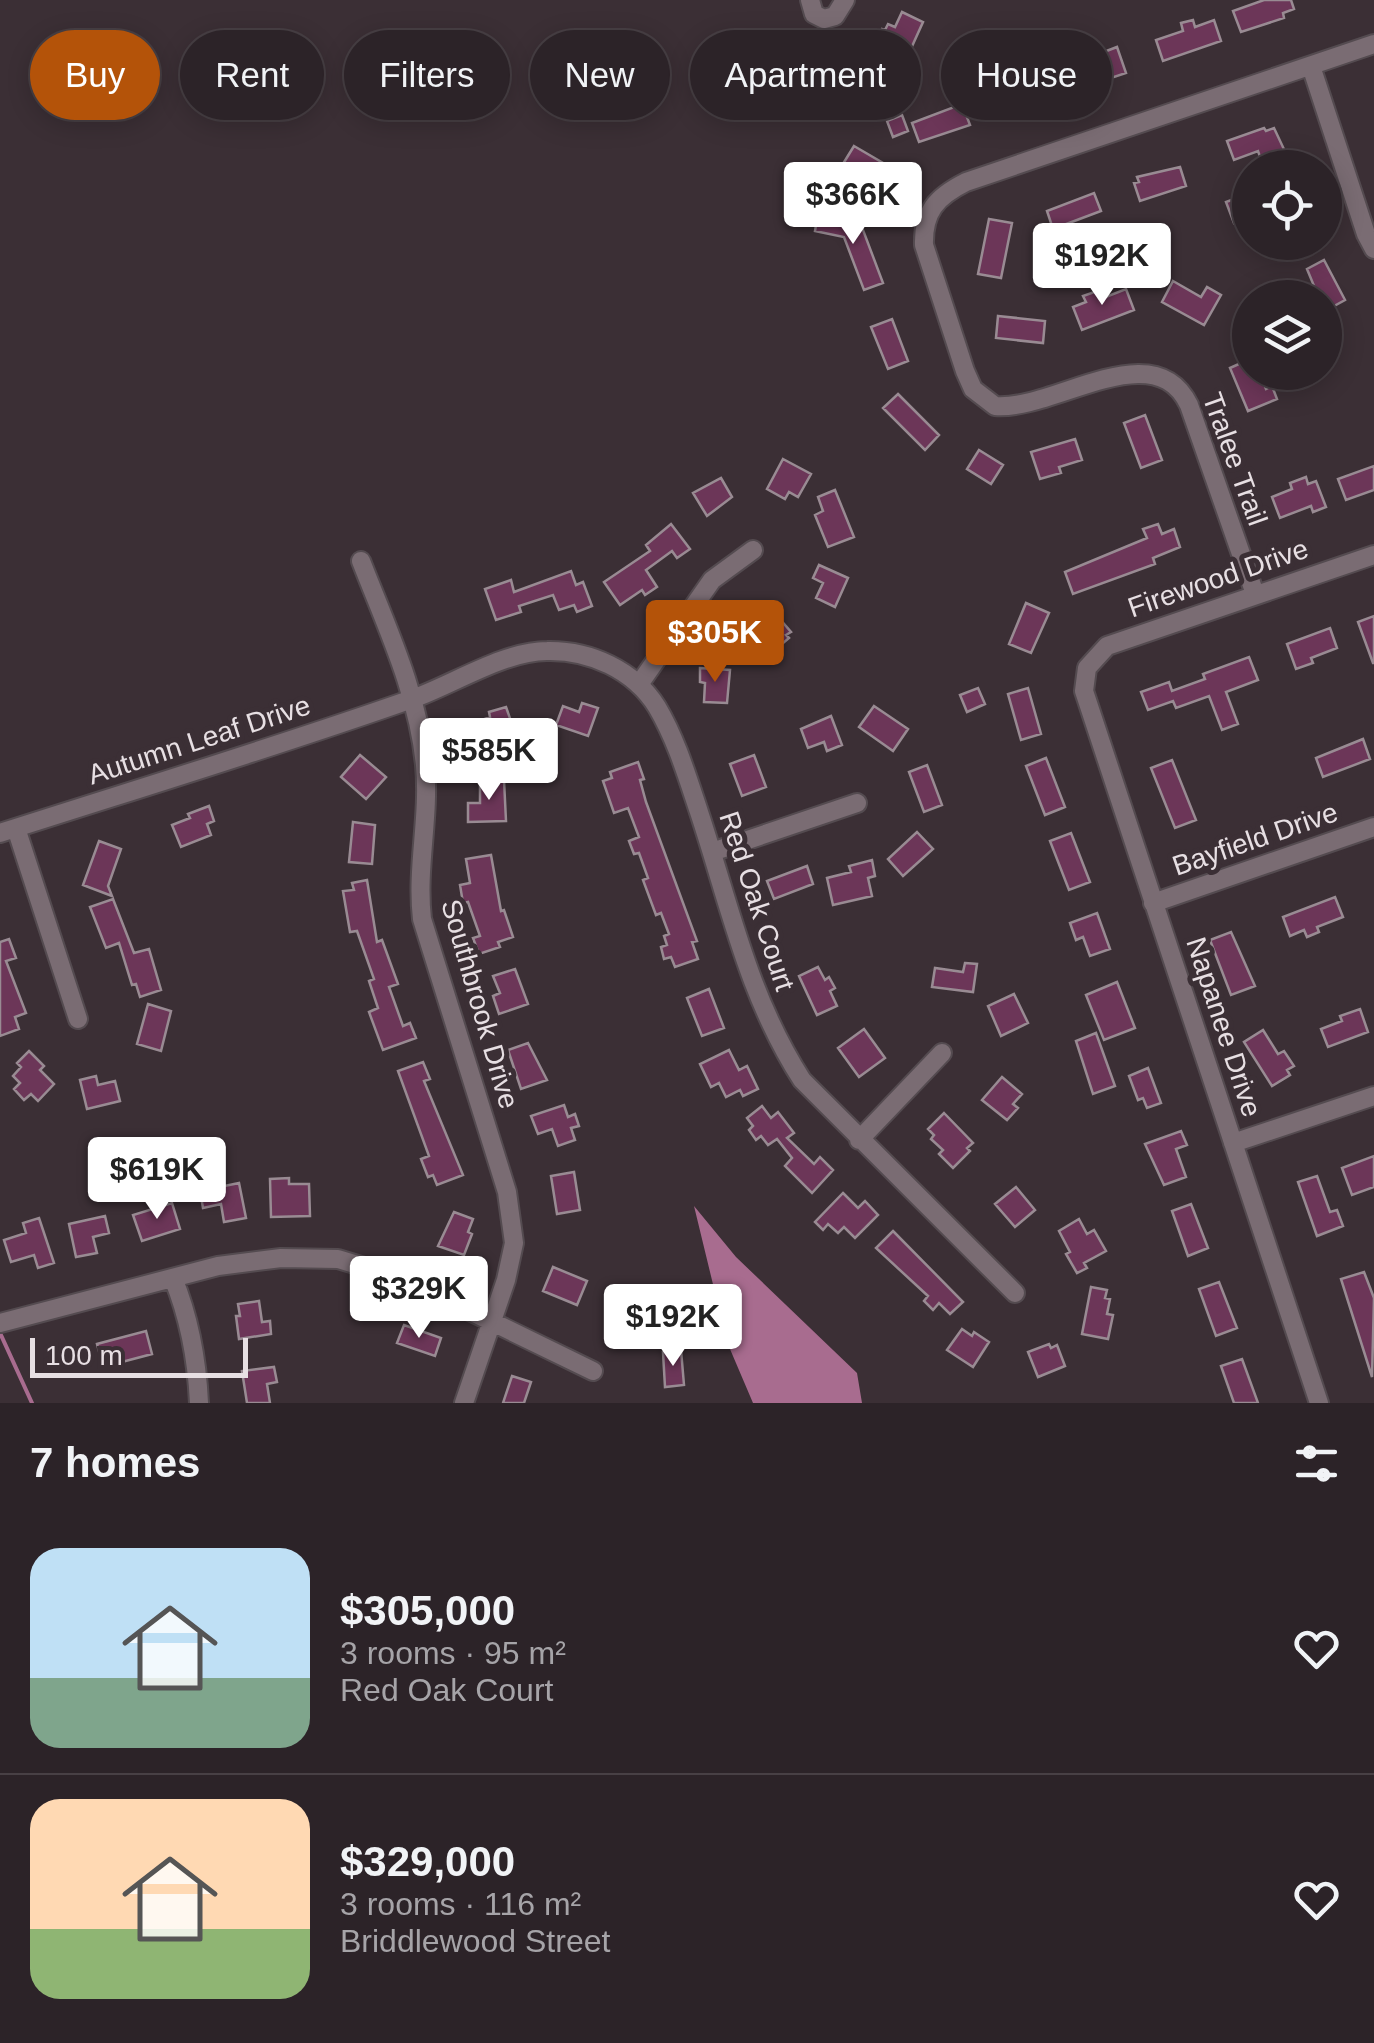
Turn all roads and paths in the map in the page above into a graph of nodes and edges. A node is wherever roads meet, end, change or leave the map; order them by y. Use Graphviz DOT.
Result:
graph roads {
  1 [pos="810,0"];
  2 [pos="845,0"];
  3 [pos="1374,44"];
  4 [pos="1311,66"];
  5 [pos="1374,249"];
  6 [pos="753,550"];
  7 [pos="1374,554"];
  8 [pos="361,560"];
  9 [pos="1255,594"];
  10 [pos="1087,668"];
  11 [pos="640,684"];
  12 [pos="414,698"];
  13 [pos="857,803"];
  14 [pos="1374,827"];
  15 [pos="8,831"];
  16 [pos="712,852"];
  17 [pos="1154,903"];
  18 [pos="78,1019"];
  19 [pos="942,1053"];
  20 [pos="1374,1096"];
  21 [pos="859,1140"];
  22 [pos="1233,1143"];
  23 [pos="172,1278"];
  24 [pos="1015,1293"];
  25 [pos="492,1321"];
  26 [pos="0,1323"];
  27 [pos="593,1372"];
  28 [pos="199,1403"];
  29 [pos="464,1403"];
  30 [pos="1319,1403"];
  1 -- 2 [label="street"];
  3 -- 4 [label="street, Tralee Trail"];
  4 -- 5 [label="street"];
  4 -- 9 [label="street, Tralee Trail"];
  6 -- 11 [label="street"];
  7 -- 9 [label="street, Firewood Drive"];
  8 -- 12 [label="street, Southbrook Drive"];
  9 -- 10 [label="street, Firewood Drive"];
  10 -- 17 [label="street, Napanee Drive"];
  11 -- 12 [label="street, Red Oak Court"];
  11 -- 16 [label="street, Red Oak Court"];
  12 -- 15 [label="street, Autumn Leaf Drive"];
  12 -- 25 [label="street, Southbrook Drive"];
  13 -- 16 [label="street"];
  14 -- 17 [label="street, Bayfield Drive"];
  15 -- 18 [label="street"];
  16 -- 21 [label="street, Red Oak Court"];
  17 -- 22 [label="street, Napanee Drive"];
  19 -- 21 [label="street"];
  20 -- 22 [label="street"];
  21 -- 24 [label="street, Red Oak Court"];
  22 -- 30 [label="street, Napanee Drive"];
  23 -- 25 [label="street"];
  23 -- 26 [label="street"];
  23 -- 28 [label="street"];
  25 -- 27 [label="street"];
  25 -- 29 [label="street, Southbrook Drive"];
}
